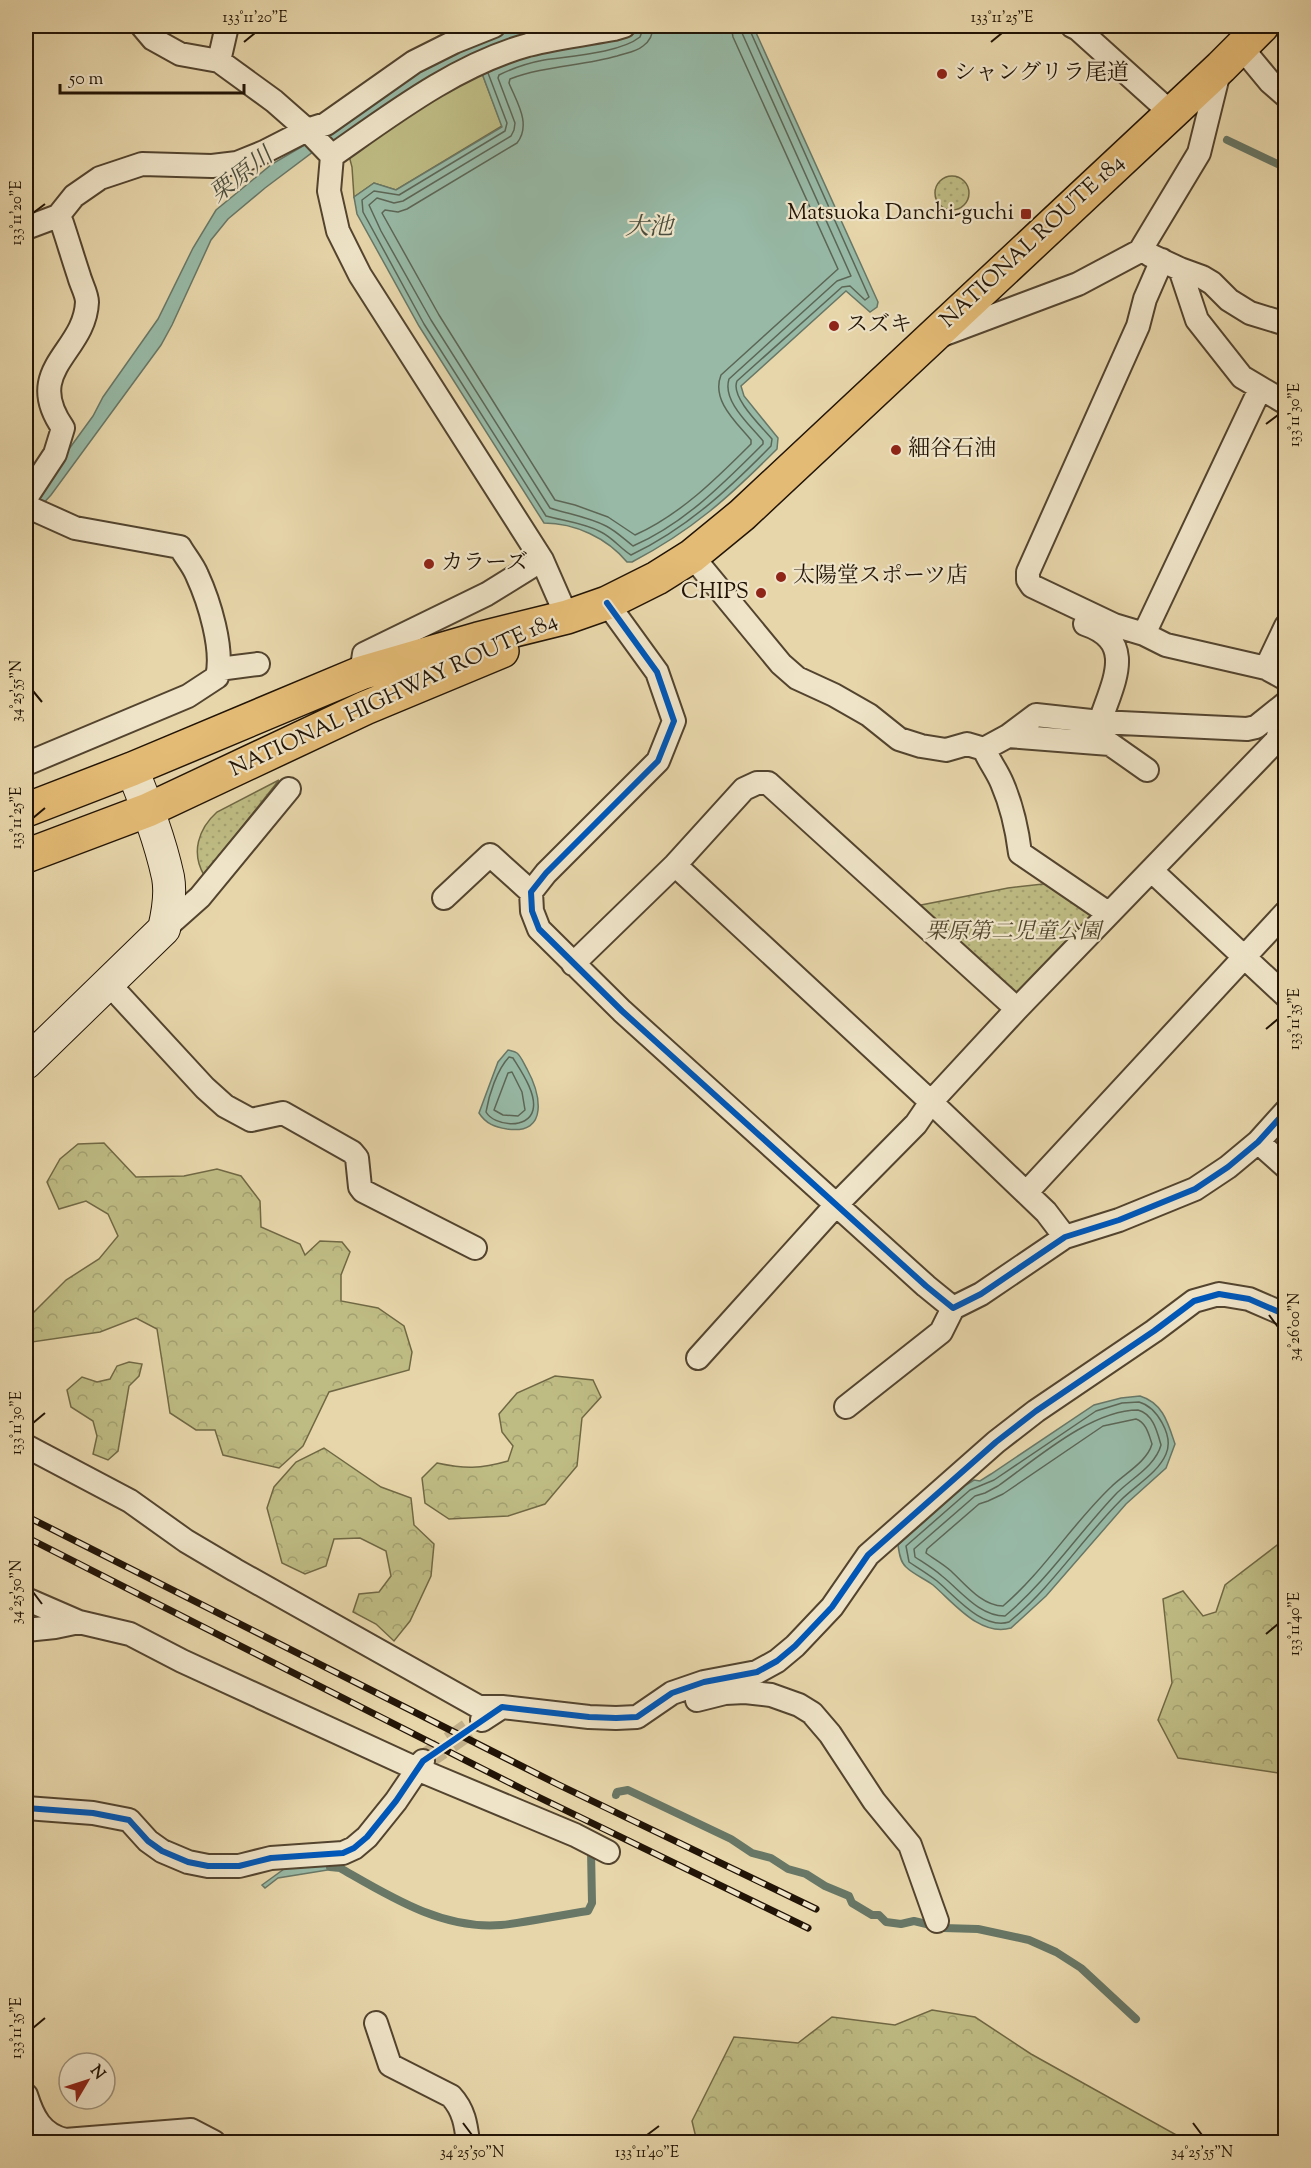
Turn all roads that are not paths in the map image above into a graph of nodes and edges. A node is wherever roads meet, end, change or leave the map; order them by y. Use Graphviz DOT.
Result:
graph roads {
  1 [pos="142,26"];
  2 [pos="227,26"];
  3 [pos="494,26"];
  4 [pos="624,26"];
  5 [pos="1072,26"];
  6 [pos="1241,46"];
  7 [pos="219,61"];
  8 [pos="1286,96"];
  9 [pos="1170,112"];
  10 [pos="308,131"];
  11 [pos="329,154"];
  12 [pos="58,216"];
  13 [pos="26,228"];
  14 [pos="1140,251"];
  15 [pos="1171,265"];
  16 [pos="1286,324"];
  17 [pos="930,339"];
  18 [pos="1260,388"];
  19 [pos="1286,403"];
  20 [pos="30,506"];
  21 [pos="692,556"];
  22 [pos="542,560"];
  23 [pos="607,603"];
  24 [pos="567,617"];
  25 [pos="1069,619"];
  26 [pos="1286,626"];
  27 [pos="1144,634"];
  28 [pos="258,664"];
  29 [pos="219,669"];
  30 [pos="361,673"];
  31 [pos="1276,673"];
  32 [pos="1286,705"];
  33 [pos="1100,722"];
  34 [pos="1008,736"];
  35 [pos="1281,743"];
  36 [pos="984,749"];
  37 [pos="26,764"];
  38 [pos="132,770"];
  39 [pos="1147,770"];
  40 [pos="288,789"];
  41 [pos="26,810"];
  42 [pos="148,810"];
  43 [pos="26,856"];
  44 [pos="675,865"];
  45 [pos="1152,871"];
  46 [pos="531,892"];
  47 [pos="444,898"];
  48 [pos="1286,912"];
  49 [pos="1108,913"];
  50 [pos="164,928"];
  51 [pos="1243,957"];
  52 [pos="573,964"];
  53 [pos="109,984"];
  54 [pos="1286,996"];
  55 [pos="1017,1009"];
  56 [pos="26,1064"];
  57 [pos="931,1102"];
  58 [pos="1286,1111"];
  59 [pos="1258,1142"];
  60 [pos="1286,1167"];
  61 [pos="1026,1193"];
  62 [pos="836,1205"];
  63 [pos="1065,1237"];
  64 [pos="475,1248"];
  65 [pos="953,1308"];
  66 [pos="1286,1315"];
  67 [pos="698,1358"];
  68 [pos="846,1407"];
  69 [pos="26,1446"];
  70 [pos="26,1599"];
  71 [pos="79,1622"];
  72 [pos="26,1630"];
  73 [pos="502,1707"];
  74 [pos="637,1717"];
  75 [pos="482,1720"];
  76 [pos="420,1765"];
  77 [pos="26,1808"];
  78 [pos="608,1851"];
  79 [pos="937,1921"];
  80 [pos="376,2023"];
  81 [pos="26,2095"];
  82 [pos="41,2134"];
  83 [pos="214,2142"];
  84 [pos="468,2142"];
  1 -- 7 [label="street"];
  2 -- 7 [label="street"];
  3 -- 10 [label="street"];
  4 -- 11 [label="street"];
  5 -- 9 [label="street"];
  6 -- 8 [label="street"];
  6 -- 9 [label="highway, NATIONAL ROUTE 184"];
  6 -- 14 [label="street"];
  7 -- 10 [label="street"];
  9 -- 17 [label="highway, NATIONAL ROUTE 184"];
  10 -- 11 [label="street"];
  10 -- 12 [label="street"];
  11 -- 22 [label="street"];
  12 -- 13 [label="street"];
  12 -- 20 [label="street"];
  14 -- 15 [label="street"];
  14 -- 17 [label="street"];
  15 -- 16 [label="street"];
  15 -- 18 [label="street"];
  15 -- 27 [label="street"];
  17 -- 21 [label="highway, NATIONAL ROUTE 184"];
  18 -- 19 [label="street"];
  18 -- 27 [label="street"];
  20 -- 29 [label="street"];
  21 -- 23 [label="highway, NATIONAL ROUTE 184"];
  21 -- 36 [label="street"];
  22 -- 24 [label="street"];
  22 -- 30 [label="street"];
  23 -- 24 [label="highway, NATIONAL ROUTE 184"];
  23 -- 46 [label="street"];
  24 -- 30 [label="highway, NATIONAL HIGHWAY ROUTE 184"];
  24 -- 42 [label="highway, NATIONAL HIGHWAY ROUTE 184"];
  25 -- 33 [label="street"];
  26 -- 31 [label="street"];
  27 -- 31 [label="street"];
  28 -- 29 [label="street"];
  29 -- 37 [label="street"];
  30 -- 38 [label="highway, NATIONAL HIGHWAY ROUTE 184"];
  32 -- 33 [label="street"];
  32 -- 35 [label="street"];
  33 -- 34 [label="street"];
  34 -- 36 [label="street"];
  34 -- 39 [label="street"];
  35 -- 45 [label="street"];
  36 -- 49 [label="street"];
  38 -- 41 [label="highway, NATIONAL HIGHWAY ROUTE 184"];
  38 -- 42 [label="main road"];
  40 -- 50 [label="street"];
  42 -- 43 [label="highway, NATIONAL HIGHWAY ROUTE 184"];
  42 -- 50 [label="main road"];
  44 -- 52 [label="street"];
  44 -- 55 [label="street"];
  44 -- 57 [label="street"];
  45 -- 49 [label="street"];
  45 -- 51 [label="street"];
  46 -- 47 [label="street"];
  46 -- 52 [label="street"];
  48 -- 51 [label="street"];
  49 -- 55 [label="street"];
  50 -- 53 [label="main road"];
  51 -- 54 [label="street"];
  51 -- 61 [label="street"];
  52 -- 62 [label="street"];
  53 -- 56 [label="main road"];
  53 -- 64 [label="street"];
  55 -- 57 [label="street"];
  57 -- 61 [label="street"];
  57 -- 62 [label="street"];
  58 -- 59 [label="street"];
  59 -- 60 [label="street"];
  59 -- 63 [label="street"];
  61 -- 63 [label="street"];
  62 -- 65 [label="street"];
  62 -- 67 [label="street"];
  63 -- 65 [label="street"];
  65 -- 68 [label="street"];
  66 -- 74 [label="street"];
  69 -- 73 [label="street"];
  70 -- 71 [label="street"];
  71 -- 72 [label="street"];
  71 -- 76 [label="street"];
  73 -- 74 [label="street"];
  73 -- 75 [label="street"];
  74 -- 79 [label="street"];
  76 -- 77 [label="street"];
  76 -- 78 [label="street"];
  80 -- 84 [label="street"];
  81 -- 82 [label="street"];
  82 -- 83 [label="street"];
}
